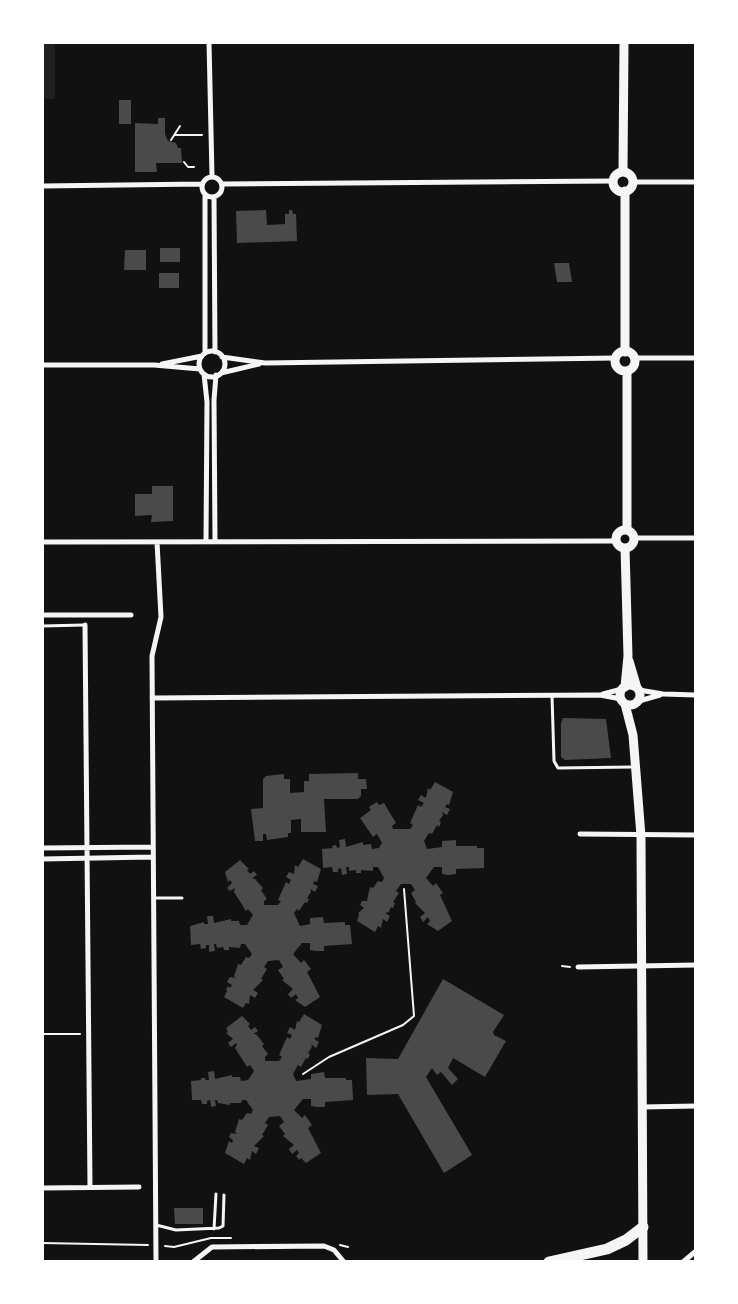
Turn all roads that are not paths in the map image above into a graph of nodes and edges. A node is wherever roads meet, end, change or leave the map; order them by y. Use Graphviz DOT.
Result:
graph roads {
  1 [pos="209,42"];
  2 [pos="624,42"];
  3 [pos="623,172"];
  4 [pos="212,176"];
  5 [pos="614,181"];
  6 [pos="633,182"];
  7 [pos="696,182"];
  8 [pos="202,184"];
  9 [pos="222,184"];
  10 [pos="42,186"];
  11 [pos="625,191"];
  12 [pos="205,194"];
  13 [pos="214,197"];
  14 [pos="215,352"];
  15 [pos="625,352"];
  16 [pos="203,355"];
  17 [pos="222,357"];
  18 [pos="616,358"];
  19 [pos="634,358"];
  20 [pos="696,358"];
  21 [pos="264,363"];
  22 [pos="42,365"];
  23 [pos="154,365"];
  24 [pos="627,371"];
  25 [pos="202,372"];
  26 [pos="219,374"];
  27 [pos="626,530"];
  28 [pos="635,538"];
  29 [pos="696,538"];
  30 [pos="206,541"];
  31 [pos="214,541"];
  32 [pos="616,541"];
  33 [pos="42,542"];
  34 [pos="157,542"];
  35 [pos="626,548"];
  36 [pos="42,615"];
  37 [pos="131,615"];
  38 [pos="42,626"];
  39 [pos="85,626"];
  40 [pos="628,656"];
  41 [pos="623,688"];
  42 [pos="638,689"];
  43 [pos="663,694"];
  44 [pos="696,694"];
  45 [pos="600,695"];
  46 [pos="552,696"];
  47 [pos="152,698"];
  48 [pos="623,701"];
  49 [pos="638,702"];
  50 [pos="633,735"];
  51 [pos="636,767"];
  52 [pos="580,834"];
  53 [pos="696,835"];
  54 [pos="641,836"];
  55 [pos="152,847"];
  56 [pos="42,848"];
  57 [pos="86,848"];
  58 [pos="86,858"];
  59 [pos="152,858"];
  60 [pos="42,859"];
  61 [pos="153,898"];
  62 [pos="182,898"];
  63 [pos="696,965"];
  64 [pos="641,966"];
  65 [pos="578,967"];
  66 [pos="696,1106"];
  67 [pos="642,1107"];
  68 [pos="90,1187"];
  69 [pos="139,1187"];
  70 [pos="42,1188"];
  71 [pos="216,1194"];
  72 [pos="224,1194"];
  73 [pos="156,1226"];
  74 [pos="643,1227"];
  75 [pos="214,1229"];
  76 [pos="696,1251"];
  77 [pos="156,1262"];
  78 [pos="193,1262"];
  79 [pos="344,1262"];
  80 [pos="549,1262"];
  81 [pos="643,1262"];
  82 [pos="682,1262"];
  1 -- 4 [label="street"];
  2 -- 3 [label="street"];
  3 -- 5 [label="street"];
  3 -- 6 [label="street"];
  4 -- 8 [label="street"];
  4 -- 9 [label="street"];
  5 -- 9 [label="street"];
  5 -- 11 [label="street"];
  6 -- 7 [label="street"];
  6 -- 11 [label="street"];
  8 -- 10 [label="street"];
  8 -- 12 [label="street"];
  9 -- 13 [label="street"];
  11 -- 15 [label="street"];
  12 -- 13 [label="street"];
  12 -- 16 [label="street"];
  13 -- 14 [label="street"];
  14 -- 16 [label="street"];
  14 -- 17 [label="street"];
  15 -- 18 [label="street"];
  15 -- 19 [label="street"];
  16 -- 23 [label="street"];
  16 -- 25 [label="street"];
  17 -- 21 [label="street"];
  17 -- 26 [label="street"];
  18 -- 21 [label="street"];
  18 -- 24 [label="street"];
  19 -- 20 [label="street"];
  19 -- 24 [label="street"];
  21 -- 26 [label="street"];
  22 -- 23 [label="street"];
  23 -- 25 [label="street"];
  24 -- 27 [label="street"];
  25 -- 26 [label="street"];
  25 -- 30 [label="street"];
  26 -- 31 [label="street"];
  27 -- 28 [label="street"];
  27 -- 32 [label="street"];
  28 -- 29 [label="street"];
  28 -- 35 [label="street"];
  30 -- 31 [label="street"];
  30 -- 34 [label="street"];
  31 -- 32 [label="street"];
  32 -- 35 [label="street"];
  33 -- 34 [label="street"];
  34 -- 47 [label="street"];
  35 -- 40 [label="street"];
  36 -- 37 [label="street"];
  38 -- 39 [label="lane"];
  39 -- 57 [label="street"];
  40 -- 41 [label="street"];
  40 -- 42 [label="street"];
  41 -- 42 [label="street"];
  41 -- 45 [label="street"];
  41 -- 48 [label="street"];
  42 -- 43 [label="street"];
  42 -- 49 [label="street"];
  43 -- 44 [label="street"];
  43 -- 49 [label="street"];
  45 -- 46 [label="street"];
  45 -- 48 [label="street"];
  46 -- 47 [label="street"];
  46 -- 51 [label="lane"];
  47 -- 55 [label="street"];
  48 -- 49 [label="street"];
  48 -- 50 [label="street"];
  49 -- 50 [label="street"];
  50 -- 51 [label="street"];
  51 -- 54 [label="street"];
  52 -- 54 [label="street"];
  53 -- 54 [label="street"];
  54 -- 64 [label="street"];
  55 -- 57 [label="street"];
  55 -- 59 [label="street"];
  56 -- 57 [label="street"];
  57 -- 58 [label="street"];
  58 -- 59 [label="street"];
  58 -- 60 [label="street"];
  58 -- 68 [label="street"];
  59 -- 61 [label="street"];
  61 -- 62 [label="lane"];
  61 -- 73 [label="street"];
  63 -- 64 [label="street"];
  64 -- 65 [label="street"];
  64 -- 67 [label="street"];
  66 -- 67 [label="street"];
  67 -- 74 [label="street"];
  68 -- 69 [label="street"];
  68 -- 70 [label="street"];
  71 -- 75 [label="lane"];
  72 -- 75 [label="lane"];
  73 -- 75 [label="lane"];
  73 -- 77 [label="street"];
  74 -- 80 [label="main road"];
  74 -- 81 [label="street"];
  76 -- 82 [label="street"];
  78 -- 79 [label="street"];
}
